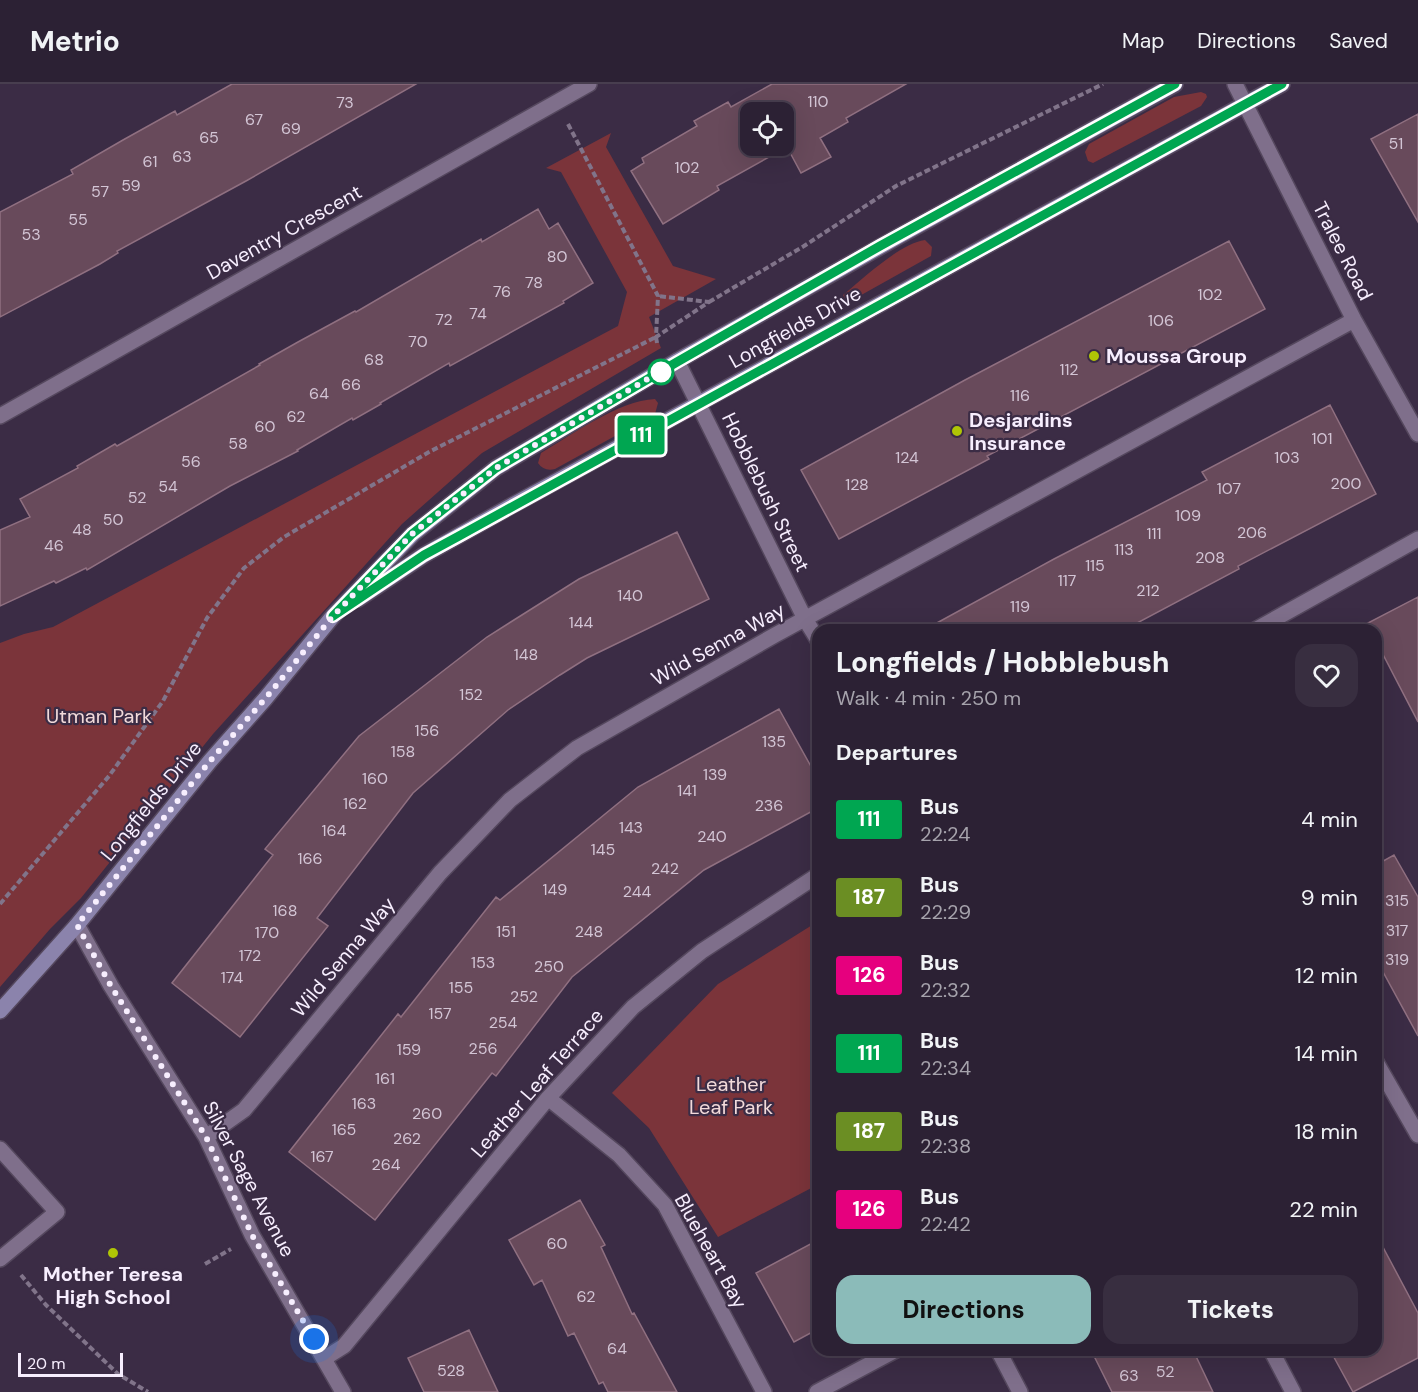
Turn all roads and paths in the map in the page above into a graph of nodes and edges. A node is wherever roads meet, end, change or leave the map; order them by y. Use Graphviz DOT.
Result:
graph roads {
  1 [pos="589,84"];
  2 [pos="1103,84"];
  3 [pos="1175,84"];
  4 [pos="1235,84"];
  5 [pos="1282,84"];
  6 [pos="557,102"];
  7 [pos="1245,105"];
  8 [pos="658,296"];
  9 [pos="709,302"];
  10 [pos="1354,321"];
  11 [pos="656,337"];
  12 [pos="677,362"];
  13 [pos="663,370"];
  14 [pos="699,404"];
  15 [pos="0,416"];
  16 [pos="1418,434"];
  17 [pos="1418,539"];
  18 [pos="333,616"];
  19 [pos="805,619"];
  20 [pos="1266,624"];
  21 [pos="812,630"];
  22 [pos="812,879"];
  23 [pos="0,904"];
  24 [pos="77,925"];
  25 [pos="0,1011"];
  26 [pos="1382,1089"];
  27 [pos="548,1098"];
  28 [pos="1418,1135"];
  29 [pos="206,1137"];
  30 [pos="0,1149"];
  31 [pos="2,1257"];
  32 [pos="885,1356"];
  33 [pos="1001,1356"];
  34 [pos="1274,1356"];
  35 [pos="325,1359"];
  36 [pos="148,1392"];
  37 [pos="343,1392"];
  38 [pos="764,1392"];
  39 [pos="817,1392"];
  40 [pos="1020,1392"];
  41 [pos="1293,1392"];
  1 -- 6 [label="street, Daventry Crescent"];
  2 -- 9 [label="path"];
  3 -- 12 [label="street, Longfields Drive"];
  4 -- 7 [label="street, Tralee Road"];
  5 -- 7 [label="street, Longfields Drive"];
  6 -- 8 [label="path"];
  6 -- 15 [label="street, Daventry Crescent"];
  7 -- 10 [label="street, Tralee Road"];
  7 -- 14 [label="street, Longfields Drive"];
  8 -- 9 [label="path"];
  8 -- 11 [label="path"];
  9 -- 11 [label="path"];
  10 -- 16 [label="street, Tralee Road"];
  10 -- 19 [label="street, Wild Senna Way"];
  11 -- 13 [label="path"];
  11 -- 23 [label="path"];
  12 -- 13 [label="street, Longfields Drive"];
  12 -- 14 [label="street, Hobblebush Street"];
  13 -- 18 [label="street, Longfields Drive"];
  14 -- 18 [label="street, Longfields Drive"];
  14 -- 19 [label="street, Hobblebush Street"];
  17 -- 20 [label="street"];
  18 -- 24 [label="street, Longfields Drive"];
  19 -- 21 [label="street, Hobblebush Street"];
  19 -- 29 [label="street, Wild Senna Way"];
  22 -- 27 [label="street, Leather Leaf Terrace"];
  24 -- 25 [label="street, Longfields Drive"];
  24 -- 29 [label="street, Silver Sage Avenue"];
  26 -- 28 [label="street"];
  27 -- 35 [label="street, Leather Leaf Terrace"];
  27 -- 38 [label="street, Blueheart Bay"];
  29 -- 35 [label="street, Silver Sage Avenue"];
  30 -- 31 [label="street"];
  31 -- 36 [label="path"];
  32 -- 39 [label="street"];
  33 -- 40 [label="street"];
  34 -- 41 [label="street"];
  35 -- 37 [label="street, Silver Sage Avenue"];
}
